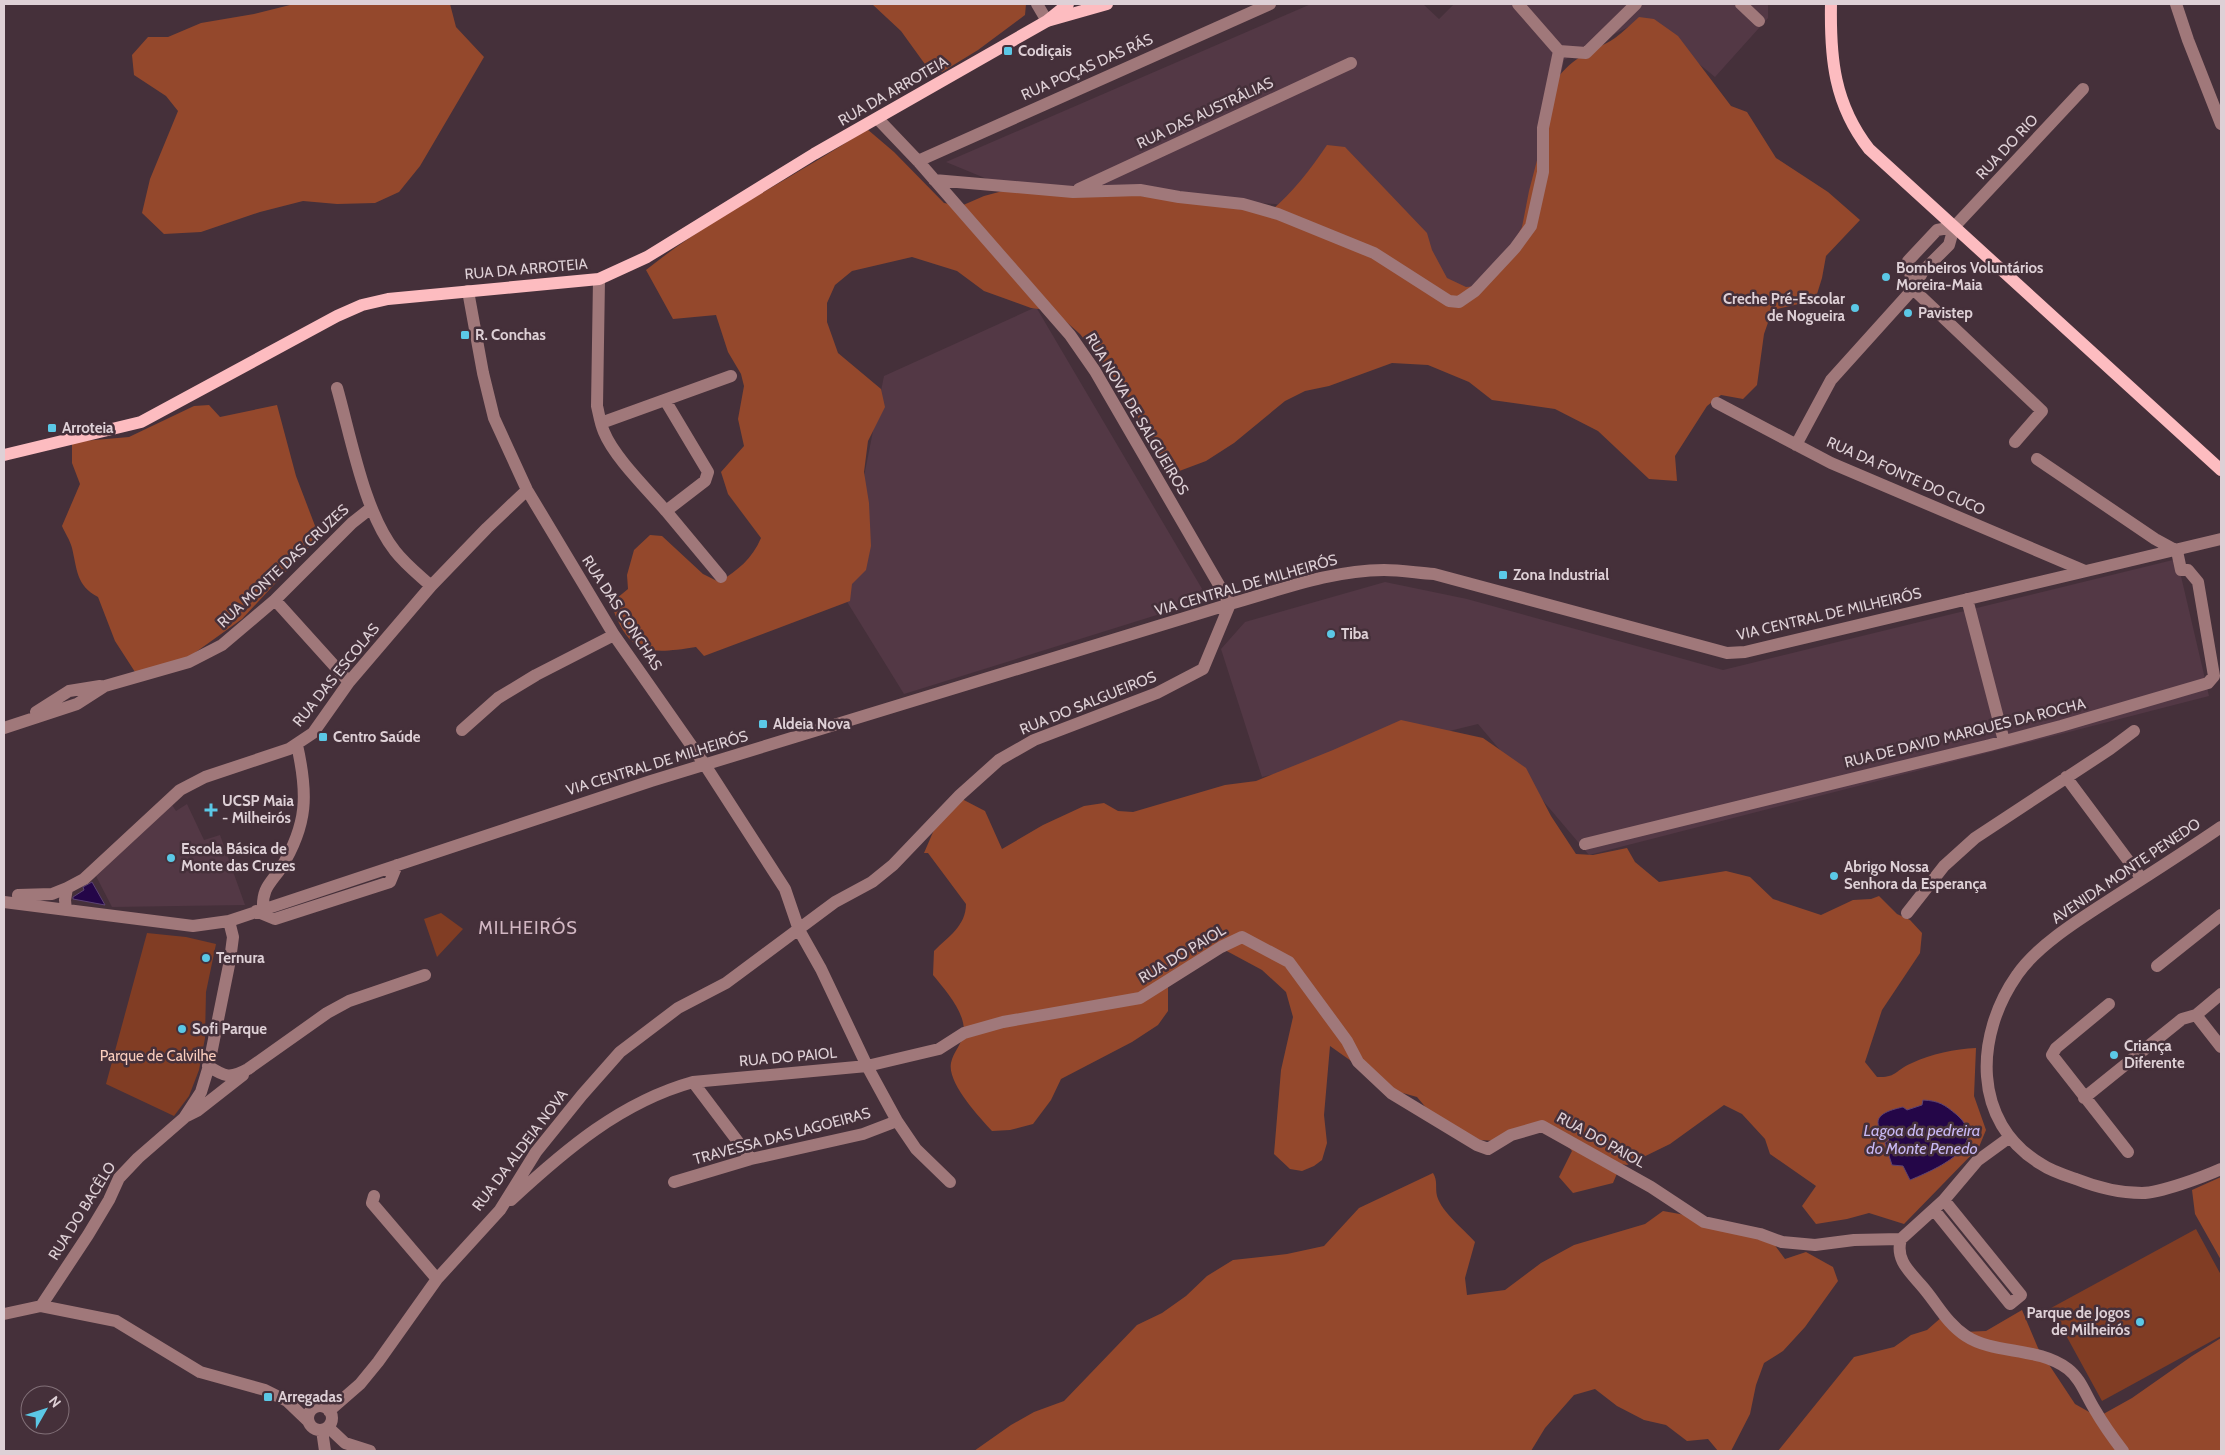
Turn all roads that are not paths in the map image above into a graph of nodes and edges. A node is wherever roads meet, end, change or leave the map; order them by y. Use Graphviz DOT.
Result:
graph roads {
  1 [pos="1037,4"];
  2 [pos="1068,4"];
  3 [pos="1107,4"];
  4 [pos="1270,4"];
  5 [pos="1518,4"];
  6 [pos="1636,4"];
  7 [pos="1741,4"];
  8 [pos="1831,4"];
  9 [pos="2176,4"];
  10 [pos="1047,21"];
  11 [pos="1759,21"];
  12 [pos="1559,51"];
  13 [pos="1351,63"];
  14 [pos="2083,89"];
  15 [pos="878,119"];
  16 [pos="2221,124"];
  17 [pos="918,161"];
  18 [pos="934,180"];
  19 [pos="1073,192"];
  20 [pos="1954,227"];
  21 [pos="599,279"];
  22 [pos="1913,289"];
  23 [pos="468,291"];
  24 [pos="731,376"];
  25 [pos="337,388"];
  26 [pos="665,400"];
  27 [pos="1718,403"];
  28 [pos="601,423"];
  29 [pos="2015,442"];
  30 [pos="1796,445"];
  31 [pos="4,455"];
  32 [pos="2037,459"];
  33 [pos="2221,470"];
  34 [pos="527,490"];
  35 [pos="370,508"];
  36 [pos="666,511"];
  37 [pos="2221,540"];
  38 [pos="2177,551"];
  39 [pos="2084,571"];
  40 [pos="721,577"];
  41 [pos="431,586"];
  42 [pos="1967,599"];
  43 [pos="275,600"];
  44 [pos="1230,604"];
  45 [pos="614,635"];
  46 [pos="349,682"];
  47 [pos="4,728"];
  48 [pos="462,730"];
  49 [pos="2134,731"];
  50 [pos="2004,740"];
  51 [pos="297,745"];
  52 [pos="704,765"];
  53 [pos="2066,778"];
  54 [pos="2221,827"];
  55 [pos="1585,844"];
  56 [pos="2142,878"];
  57 [pos="68,888"];
  58 [pos="4,902"];
  59 [pos="19,904"];
  60 [pos="66,910"];
  61 [pos="259,910"];
  62 [pos="1906,913"];
  63 [pos="2221,915"];
  64 [pos="229,921"];
  65 [pos="799,930"];
  66 [pos="2157,966"];
  67 [pos="424,975"];
  68 [pos="2221,994"];
  69 [pos="2108,1004"];
  70 [pos="2196,1015"];
  71 [pos="2221,1047"];
  72 [pos="208,1066"];
  73 [pos="867,1066"];
  74 [pos="248,1070"];
  75 [pos="693,1082"];
  76 [pos="203,1084"];
  77 [pos="222,1092"];
  78 [pos="2084,1098"];
  79 [pos="184,1118"];
  80 [pos="897,1121"];
  81 [pos="2010,1137"];
  82 [pos="2128,1152"];
  83 [pos="752,1159"];
  84 [pos="2221,1169"];
  85 [pos="674,1182"];
  86 [pos="950,1182"];
  87 [pos="374,1196"];
  88 [pos="1944,1200"];
  89 [pos="500,1210"];
  90 [pos="1934,1210"];
  91 [pos="1901,1239"];
  92 [pos="436,1279"];
  93 [pos="41,1306"];
  94 [pos="4,1314"];
  95 [pos="287,1400"];
  96 [pos="316,1408"];
  97 [pos="328,1411"];
  98 [pos="309,1422"];
  99 [pos="325,1428"];
  100 [pos="325,1451"];
  101 [pos="370,1451"];
  102 [pos="2123,1451"];
  1 -- 10 [label="street"];
  2 -- 10 [label="main road, RUA DA ARROTEIA"];
  3 -- 10 [label="main road, RUA DA ARROTEIA"];
  4 -- 17 [label="street, RUA POÇAS DAS RÁS"];
  5 -- 12 [label="street"];
  6 -- 12 [label="street"];
  7 -- 11 [label="street"];
  8 -- 20 [label="main road"];
  9 -- 16 [label="street"];
  10 -- 15 [label="main road, RUA DA ARROTEIA"];
  12 -- 19 [label="street"];
  13 -- 19 [label="street, RUA DAS AUSTRÁLIAS"];
  14 -- 20 [label="street, RUA DO RIO"];
  15 -- 17 [label="street, RUA NOVA DE SALGUEIROS"];
  15 -- 21 [label="main road, RUA DA ARROTEIA"];
  17 -- 18 [label="street, RUA NOVA DE SALGUEIROS"];
  18 -- 19 [label="street"];
  18 -- 44 [label="street, RUA NOVA DE SALGUEIROS"];
  20 -- 22 [label="street, RUA DO RIO"];
  20 -- 22 [label="street, RUA DO RIO"];
  20 -- 33 [label="main road"];
  21 -- 23 [label="main road, RUA DA ARROTEIA"];
  21 -- 28 [label="street"];
  22 -- 29 [label="street"];
  22 -- 30 [label="street, RUA DO RIO"];
  23 -- 31 [label="main road, RUA DA ARROTEIA"];
  23 -- 34 [label="street, RUA DAS CONCHAS"];
  24 -- 26 [label="street"];
  25 -- 35 [label="street"];
  26 -- 28 [label="street"];
  26 -- 36 [label="street"];
  27 -- 30 [label="street, RUA DA FONTE DO CUCO"];
  28 -- 36 [label="street"];
  30 -- 39 [label="street, RUA DA FONTE DO CUCO"];
  32 -- 38 [label="street"];
  34 -- 41 [label="street, RUA DAS ESCOLAS"];
  34 -- 45 [label="street, RUA DAS CONCHAS"];
  35 -- 41 [label="street"];
  35 -- 43 [label="street, RUA MONTE DAS CRUZES"];
  36 -- 40 [label="street"];
  37 -- 38 [label="street, VIA CENTRAL DE MILHEIRÓS"];
  38 -- 39 [label="street, VIA CENTRAL DE MILHEIRÓS"];
  38 -- 50 [label="street, RUA DE DAVID MARQUES DA ROCHA"];
  39 -- 42 [label="street, VIA CENTRAL DE MILHEIRÓS"];
  41 -- 46 [label="street, RUA DAS ESCOLAS"];
  42 -- 44 [label="street, VIA CENTRAL DE MILHEIRÓS"];
  42 -- 50 [label="street"];
  43 -- 46 [label="street"];
  43 -- 47 [label="street, RUA MONTE DAS CRUZES"];
  44 -- 52 [label="street, VIA CENTRAL DE MILHEIRÓS"];
  44 -- 65 [label="street, RUA DO SALGUEIROS"];
  45 -- 48 [label="street"];
  45 -- 52 [label="street, RUA DAS CONCHAS"];
  46 -- 51 [label="street, RUA DAS ESCOLAS"];
  49 -- 53 [label="street"];
  50 -- 55 [label="street, RUA DE DAVID MARQUES DA ROCHA"];
  51 -- 57 [label="street, RUA DAS ESCOLAS"];
  51 -- 61 [label="street"];
  52 -- 61 [label="street, VIA CENTRAL DE MILHEIRÓS"];
  52 -- 65 [label="street, RUA DAS CONCHAS"];
  53 -- 56 [label="street"];
  53 -- 62 [label="street"];
  54 -- 56 [label="street, AVENIDA MONTE PENEDO"];
  56 -- 81 [label="street, AVENIDA MONTE PENEDO"];
  57 -- 59 [label="street, RUA DAS ESCOLAS"];
  57 -- 60 [label="street"];
  58 -- 59 [label="street"];
  59 -- 60 [label="street"];
  60 -- 64 [label="street"];
  61 -- 64 [label="street"];
  63 -- 66 [label="street"];
  64 -- 72 [label="street, RUA DO BACÊLO"];
  65 -- 73 [label="street, RUA DAS CONCHAS"];
  65 -- 89 [label="street, RUA DA ALDEIA NOVA"];
  67 -- 74 [label="street"];
  68 -- 70 [label="street"];
  69 -- 78 [label="street"];
  70 -- 71 [label="street"];
  70 -- 78 [label="street"];
  72 -- 74 [label="street"];
  72 -- 76 [label="street, RUA DO BACÊLO"];
  73 -- 75 [label="street, RUA DO PAIOL"];
  73 -- 80 [label="street, RUA DAS CONCHAS"];
  73 -- 91 [label="street, RUA DO PAIOL"];
  74 -- 77 [label="street"];
  75 -- 83 [label="street"];
  75 -- 89 [label="street, RUA DO PAIOL"];
  76 -- 77 [label="street"];
  76 -- 79 [label="street, RUA DO BACÊLO"];
  77 -- 79 [label="street"];
  78 -- 82 [label="street"];
  79 -- 93 [label="street, RUA DO BACÊLO"];
  80 -- 83 [label="street, TRAVESSA DAS LAGOEIRAS"];
  80 -- 86 [label="street, RUA DAS CONCHAS"];
  81 -- 84 [label="street, AVENIDA MONTE PENEDO"];
  81 -- 88 [label="street"];
  83 -- 85 [label="street, TRAVESSA DAS LAGOEIRAS"];
  87 -- 92 [label="street"];
  88 -- 90 [label="street"];
  88 -- 90 [label="street"];
  89 -- 92 [label="street, RUA DA ALDEIA NOVA"];
  90 -- 91 [label="street"];
  91 -- 102 [label="street"];
  92 -- 97 [label="street, RUA DA ALDEIA NOVA"];
  93 -- 94 [label="street"];
  93 -- 95 [label="street"];
  95 -- 96 [label="street"];
  95 -- 98 [label="street"];
  96 -- 97 [label="street"];
  96 -- 98 [label="street"];
  97 -- 99 [label="street"];
  98 -- 99 [label="street"];
  99 -- 100 [label="street"];
  99 -- 101 [label="street"];
}
